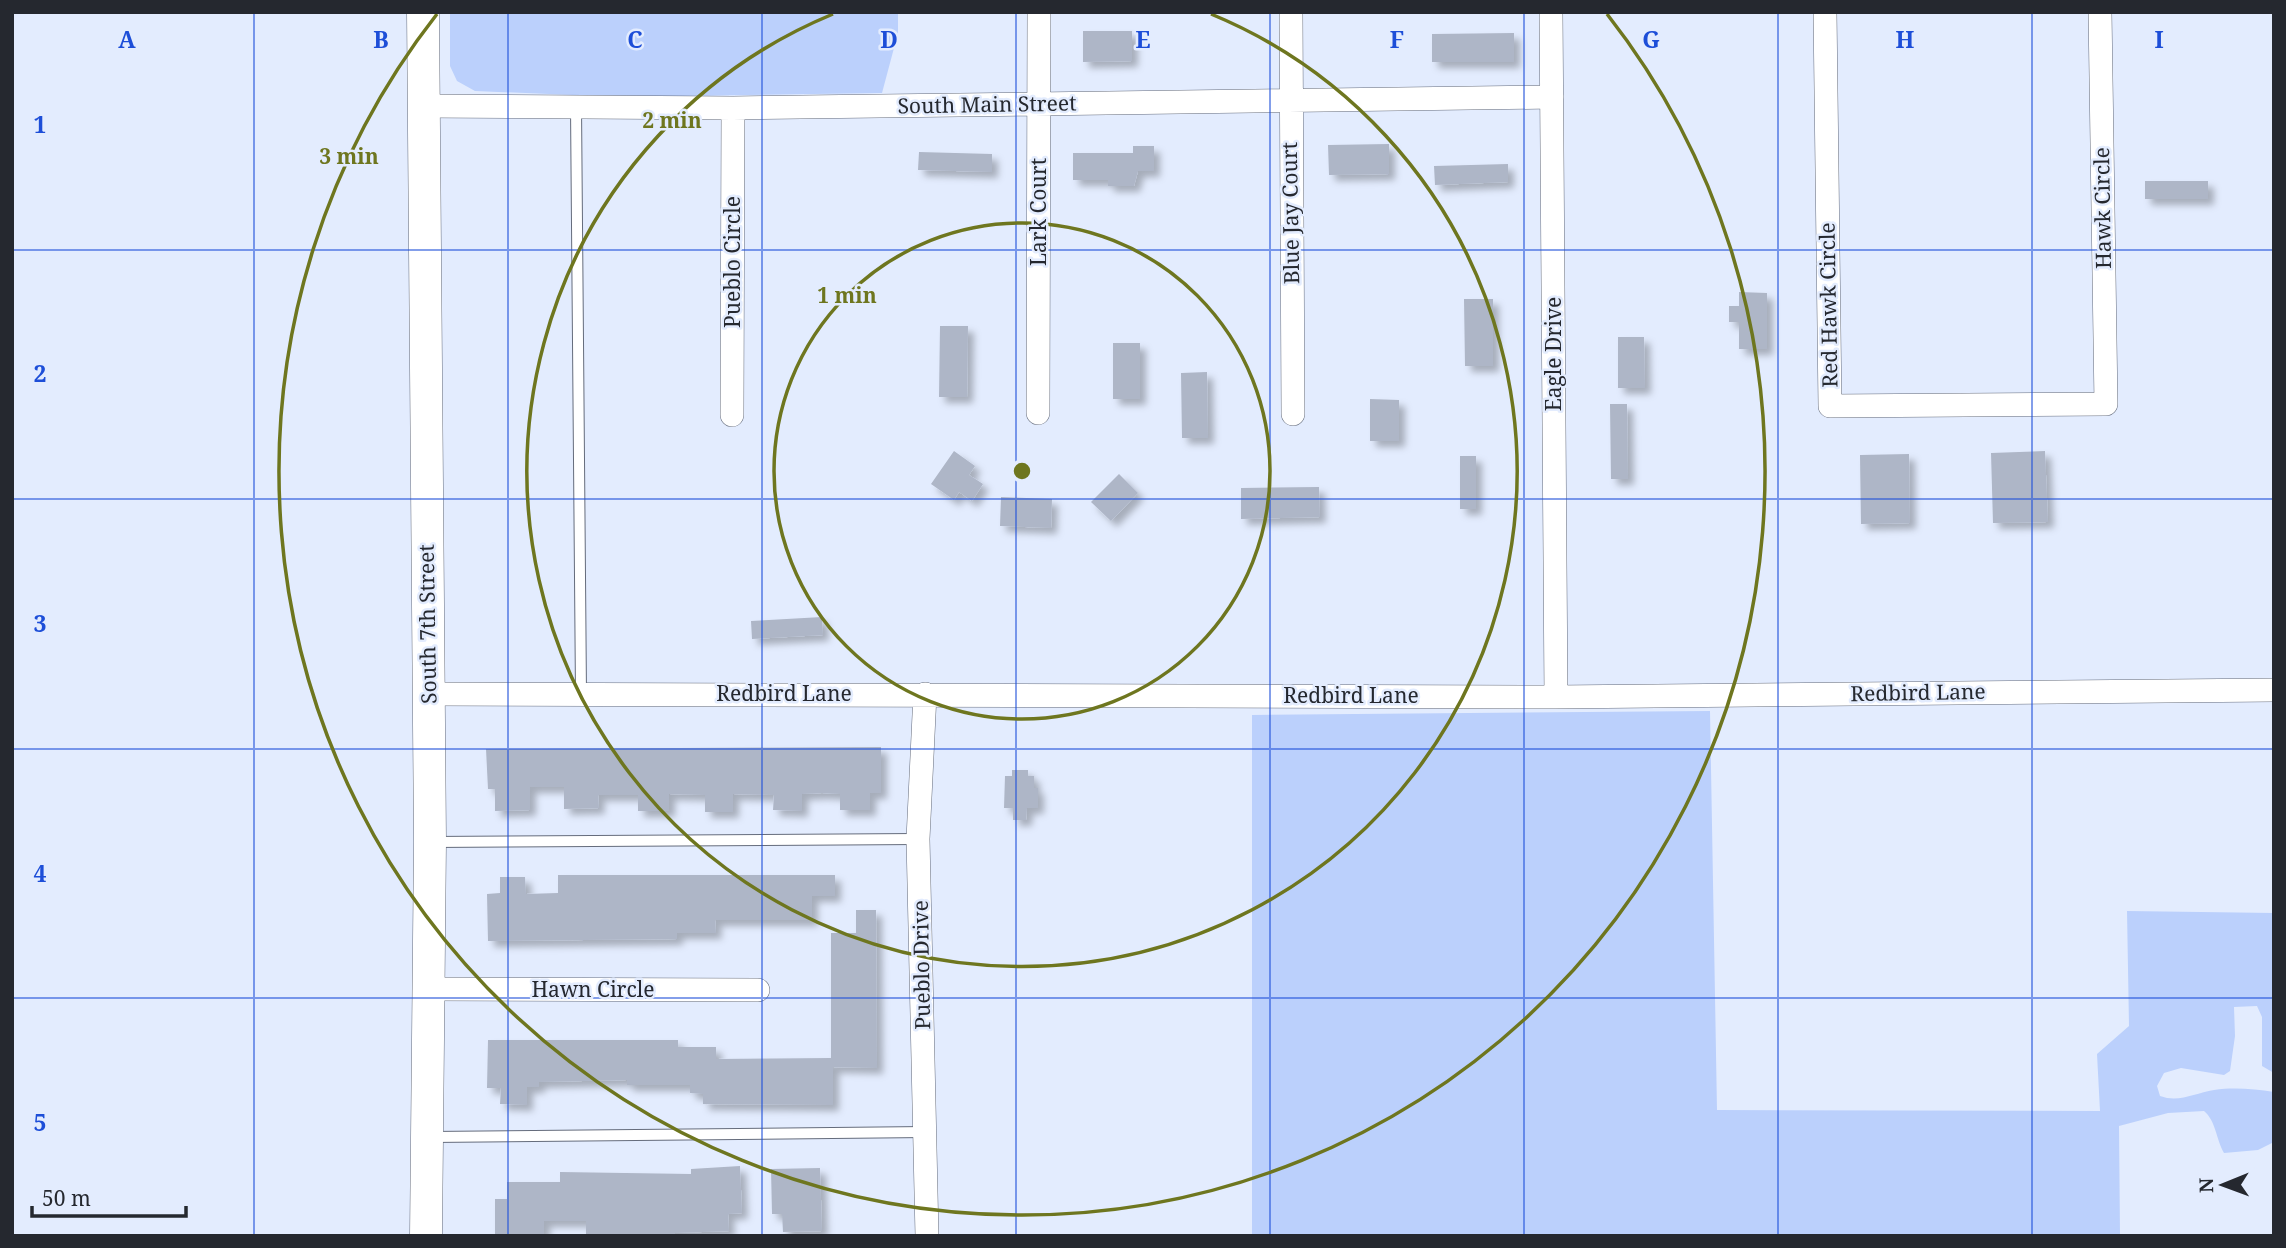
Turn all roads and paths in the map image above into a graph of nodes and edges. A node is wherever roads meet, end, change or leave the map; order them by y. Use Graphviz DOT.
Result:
graph roads {
  1 [pos="423,12"];
  2 [pos="1039,12"];
  3 [pos="1291,12"];
  4 [pos="1551,12"];
  5 [pos="1825,12"];
  6 [pos="2100,12"];
  7 [pos="1552,97"];
  8 [pos="1290,100"];
  9 [pos="1040,105"];
  10 [pos="422,106"];
  11 [pos="576,107"];
  12 [pos="733,108"];
  13 [pos="2106,404"];
  14 [pos="1038,413"];
  15 [pos="1293,414"];
  16 [pos="732,415"];
  17 [pos="2274,690"];
  18 [pos="428,694"];
  19 [pos="581,694"];
  20 [pos="925,694"];
  21 [pos="1556,697"];
  22 [pos="919,839"];
  23 [pos="430,842"];
  24 [pos="428,989"];
  25 [pos="758,990"];
  26 [pos="926,1132"];
  27 [pos="426,1137"];
  28 [pos="426,1236"];
  29 [pos="927,1236"];
  1 -- 10 [label="main road, South 7th Street"];
  2 -- 9 [label="street, Lark Court"];
  3 -- 8 [label="street, Blue Jay Court"];
  4 -- 7 [label="street, Eagle Drive"];
  5 -- 13 [label="street, Red Hawk Circle"];
  6 -- 13 [label="street, Hawk Circle"];
  7 -- 8 [label="street, South Main Street"];
  7 -- 21 [label="street, Eagle Drive"];
  8 -- 9 [label="street, South Main Street"];
  8 -- 15 [label="street, Blue Jay Court"];
  9 -- 12 [label="street, South Main Street"];
  9 -- 14 [label="street, Lark Court"];
  10 -- 11 [label="street, South Main Street"];
  10 -- 18 [label="main road, South 7th Street"];
  11 -- 12 [label="street, South Main Street"];
  11 -- 19 [label="lane"];
  12 -- 16 [label="street, Pueblo Circle"];
  17 -- 21 [label="street, Redbird Lane"];
  18 -- 19 [label="street, Redbird Lane"];
  18 -- 23 [label="main road, South 7th Street"];
  19 -- 20 [label="street, Redbird Lane"];
  20 -- 21 [label="street, Redbird Lane"];
  20 -- 22 [label="street, Pueblo Drive"];
  22 -- 23 [label="lane"];
  22 -- 26 [label="street, Pueblo Drive"];
  23 -- 24 [label="main road, South 7th Street"];
  24 -- 25 [label="street, Hawn Circle"];
  24 -- 27 [label="main road, South 7th Street"];
  26 -- 27 [label="lane"];
  26 -- 29 [label="street, Pueblo Drive"];
  27 -- 28 [label="main road, South 7th Street"];
}
